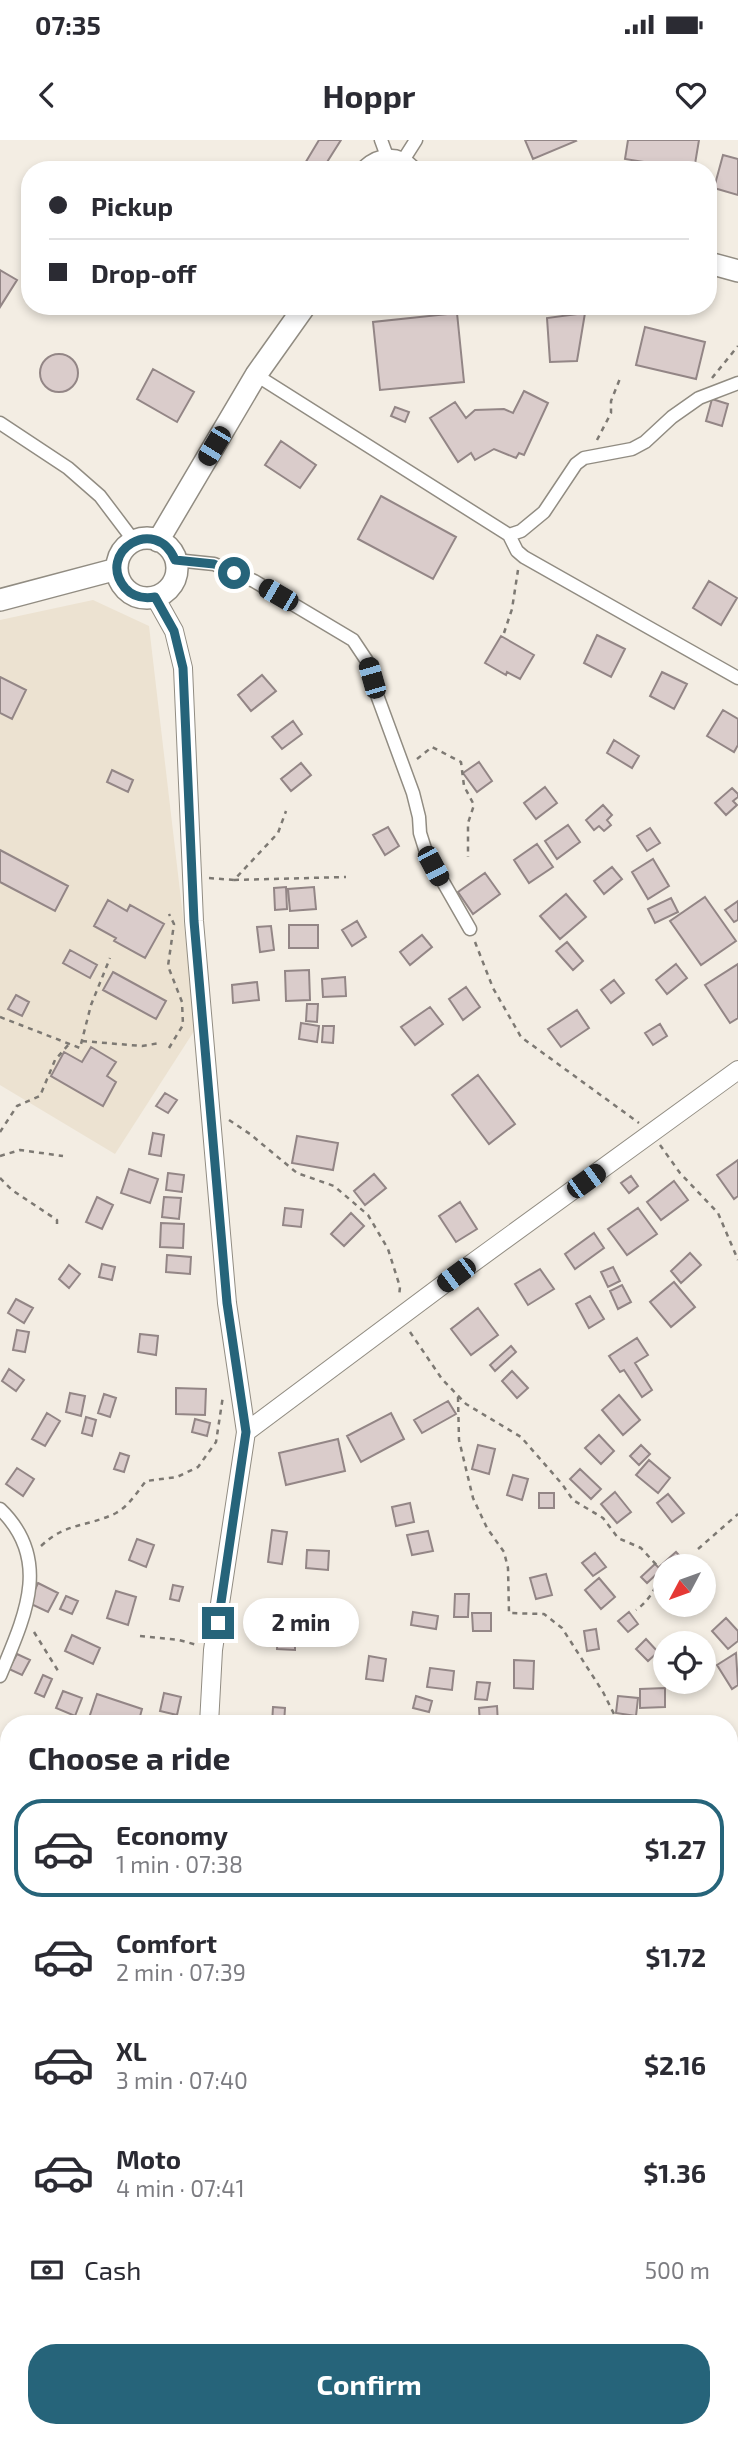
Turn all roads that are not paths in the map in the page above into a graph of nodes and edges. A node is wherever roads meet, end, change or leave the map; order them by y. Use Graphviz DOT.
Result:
graph roads {
  1 [pos="416,140"];
  2 [pos="395,158"];
  3 [pos="717,265"];
  4 [pos="738,271"];
  5 [pos="299,315"];
  6 [pos="256,375"];
  7 [pos="738,383"];
  8 [pos="0,423"];
  9 [pos="509,535"];
  10 [pos="135,541"];
  11 [pos="158,541"];
  12 [pos="175,560"];
  13 [pos="117,569"];
  14 [pos="155,597"];
  15 [pos="0,600"];
  16 [pos="738,678"];
  17 [pos="470,929"];
  18 [pos="738,1070"];
  19 [pos="246,1432"];
  20 [pos="0,1509"];
  21 [pos="0,1675"];
  22 [pos="210,1715"];
  1 -- 2 [label="street"];
  3 -- 4 [label="main road"];
  5 -- 6 [label="main road"];
  6 -- 9 [label="street"];
  6 -- 11 [label="main road"];
  7 -- 9 [label="street"];
  8 -- 10 [label="street"];
  9 -- 16 [label="street"];
  10 -- 11 [label="main road"];
  10 -- 13 [label="main road"];
  11 -- 12 [label="main road"];
  12 -- 14 [label="main road"];
  12 -- 17 [label="street"];
  13 -- 14 [label="main road"];
  13 -- 15 [label="main road"];
  14 -- 19 [label="street"];
  18 -- 19 [label="street"];
  19 -- 22 [label="street"];
  20 -- 21 [label="street"];
}
